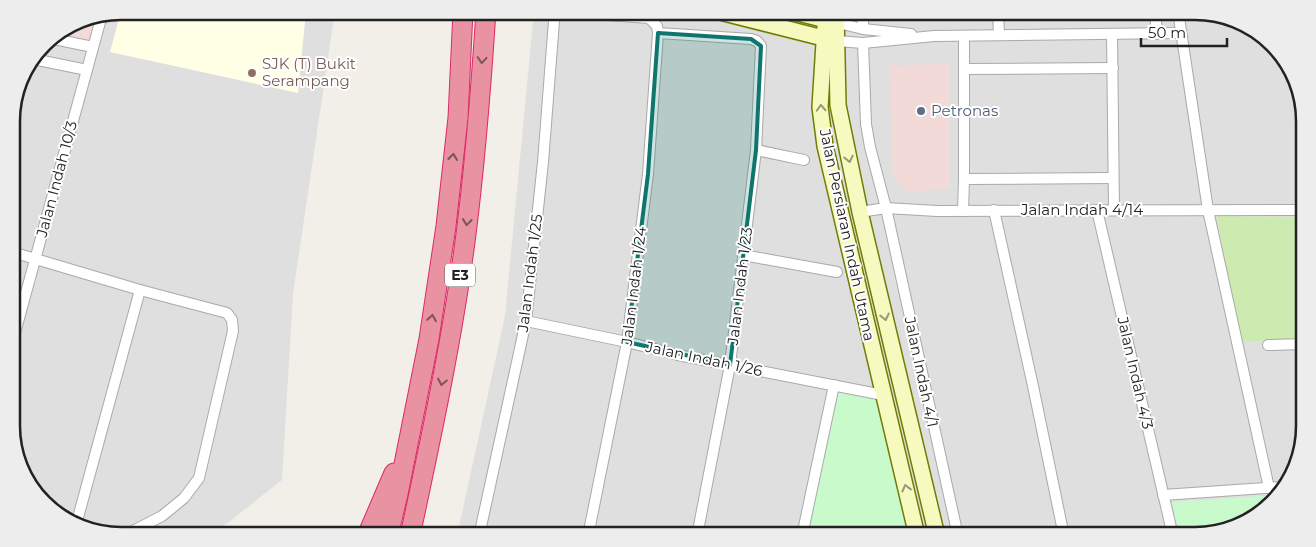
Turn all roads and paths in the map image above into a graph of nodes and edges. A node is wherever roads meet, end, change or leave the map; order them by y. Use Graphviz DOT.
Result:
graph roads {
  1 [pos="463,20"];
  2 [pos="485,20"];
  3 [pos="554,20"];
  4 [pos="651,20"];
  5 [pos="751,20"];
  6 [pos="831,20"];
  7 [pos="841,20"];
  8 [pos="863,20"];
  9 [pos="998,20"];
  10 [pos="1156,20"];
  11 [pos="1180,20"];
  12 [pos="100,22"];
  13 [pos="863,29"];
  14 [pos="658,33"];
  15 [pos="1182,33"];
  16 [pos="1112,34"];
  17 [pos="1158,34"];
  18 [pos="999,35"];
  19 [pos="934,36"];
  20 [pos="964,36"];
  21 [pos="61,40"];
  22 [pos="830,40"];
  23 [pos="864,43"];
  24 [pos="93,47"];
  25 [pos="41,61"];
  26 [pos="1113,68"];
  27 [pos="964,69"];
  28 [pos="87,70"];
  29 [pos="756,150"];
  30 [pos="804,160"];
  31 [pos="1113,178"];
  32 [pos="964,179"];
  33 [pos="886,208"];
  34 [pos="994,210"];
  35 [pos="1097,210"];
  36 [pos="1114,210"];
  37 [pos="1208,210"];
  38 [pos="1296,210"];
  39 [pos="963,211"];
  40 [pos="860,212"];
  41 [pos="20,254"];
  42 [pos="743,255"];
  43 [pos="35,258"];
  44 [pos="837,272"];
  45 [pos="140,290"];
  46 [pos="20,314"];
  47 [pos="526,321"];
  48 [pos="628,342"];
  49 [pos="1296,344"];
  50 [pos="1268,345"];
  51 [pos="730,365"];
  52 [pos="834,385"];
  53 [pos="883,395"];
  54 [pos="410,435"];
  55 [pos="1275,487"];
  56 [pos="1269,488"];
  57 [pos="1163,495"];
  58 [pos="78,517"];
  59 [pos="141,527"];
  60 [pos="371,527"];
  61 [pos="390,527"];
  62 [pos="412,527"];
  63 [pos="481,527"];
  64 [pos="590,527"];
  65 [pos="699,527"];
  66 [pos="804,527"];
  67 [pos="915,527"];
  68 [pos="935,527"];
  69 [pos="956,527"];
  70 [pos="1062,527"];
  71 [pos="1171,527"];
  54 -- 1 [label="highway, E3, one-way"];
  2 -- 62 [label="highway, E3, one-way"];
  3 -- 47 [label="street, Jalan Indah 1/25"];
  4 -- 14 [label="street"];
  5 -- 22 [label="main road"];
  6 -- 22 [label="main road"];
  7 -- 13 [label="street"];
  8 -- 13 [label="street"];
  9 -- 18 [label="street"];
  10 -- 17 [label="street"];
  11 -- 15 [label="street"];
  12 -- 24 [label="street, Jalan Indah 10/3"];
  13 -- 19 [label="street"];
  14 -- 29 [label="street, Jalan Indah 1/23"];
  14 -- 48 [label="street, Jalan Indah 1/24"];
  15 -- 17 [label="street"];
  15 -- 37 [label="street"];
  16 -- 17 [label="street"];
  16 -- 18 [label="street"];
  16 -- 26 [label="street"];
  18 -- 20 [label="street"];
  19 -- 20 [label="street"];
  19 -- 23 [label="street"];
  20 -- 27 [label="street"];
  21 -- 24 [label="street"];
  22 -- 23 [label="street"];
  22 -- 40 [label="main road, Jalan Persiaran Indah Utama, one-way"];
  53 -- 22 [label="main road, Jalan Persiaran Indah Utama, one-way"];
  23 -- 33 [label="street, Jalan Indah 4/1"];
  24 -- 28 [label="street, Jalan Indah 10/3"];
  25 -- 28 [label="street"];
  26 -- 27 [label="street"];
  26 -- 31 [label="street"];
  27 -- 32 [label="street"];
  28 -- 43 [label="street, Jalan Indah 10/3"];
  29 -- 30 [label="street"];
  29 -- 42 [label="street, Jalan Indah 1/23"];
  31 -- 32 [label="street"];
  31 -- 36 [label="street"];
  32 -- 39 [label="street"];
  33 -- 39 [label="street, Jalan Indah 4/14"];
  33 -- 40 [label="street, Jalan Indah 4/14"];
  33 -- 69 [label="street, Jalan Indah 4/1"];
  34 -- 35 [label="street, Jalan Indah 4/14"];
  34 -- 39 [label="street, Jalan Indah 4/14"];
  34 -- 70 [label="street"];
  35 -- 36 [label="street, Jalan Indah 4/14"];
  35 -- 57 [label="street, Jalan Indah 4/3"];
  36 -- 37 [label="street, Jalan Indah 4/14"];
  37 -- 38 [label="street, Jalan Indah 4/14"];
  37 -- 56 [label="street"];
  40 -- 68 [label="main road, Jalan Persiaran Indah Utama, one-way"];
  41 -- 43 [label="street"];
  42 -- 44 [label="street"];
  42 -- 51 [label="street, Jalan Indah 1/23"];
  43 -- 45 [label="street"];
  43 -- 46 [label="street, Jalan Indah 10/3"];
  45 -- 58 [label="street"];
  45 -- 59 [label="street"];
  47 -- 48 [label="street, Jalan Indah 1/26"];
  47 -- 63 [label="street, Jalan Indah 1/25"];
  48 -- 51 [label="street, Jalan Indah 1/26"];
  48 -- 64 [label="street, Jalan Indah 1/24"];
  49 -- 50 [label="street"];
  51 -- 52 [label="street, Jalan Indah 1/26"];
  51 -- 65 [label="street, Jalan Indah 1/23"];
  52 -- 53 [label="street, Jalan Indah 1/26"];
  52 -- 66 [label="street"];
  67 -- 53 [label="main road, Jalan Persiaran Indah Utama, one-way"];
  54 -- 60 [label="highway"];
  54 -- 61 [label="highway, E3"];
  55 -- 56 [label="street"];
  56 -- 57 [label="street"];
  57 -- 71 [label="street, Jalan Indah 4/3"];
}
